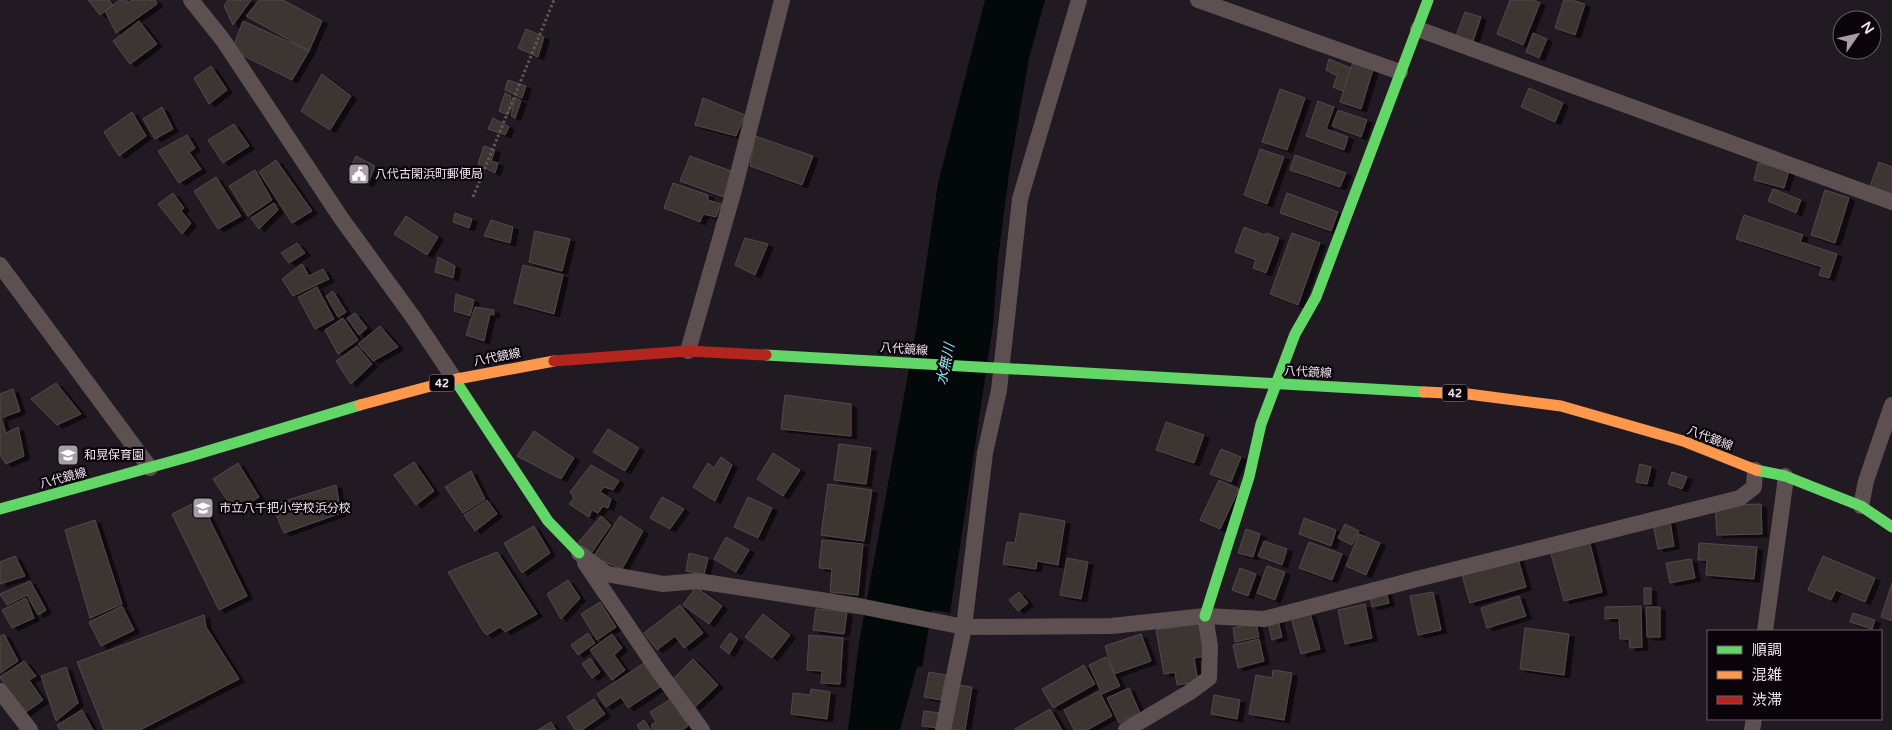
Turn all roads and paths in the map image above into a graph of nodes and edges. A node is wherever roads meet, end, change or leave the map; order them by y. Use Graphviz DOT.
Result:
graph roads {
  1 [pos="191,0"];
  2 [pos="554,0"];
  3 [pos="782,0"];
  4 [pos="1079,0"];
  5 [pos="1198,0"];
  6 [pos="1428,0"];
  7 [pos="1418,29"];
  8 [pos="1400,72"];
  9 [pos="473,196"];
  10 [pos="1892,202"];
  11 [pos="0,265"];
  12 [pos="688,351"];
  13 [pos="999,369"];
  14 [pos="455,380"];
  15 [pos="1278,384"];
  16 [pos="1892,405"];
  17 [pos="150,468"];
  18 [pos="1755,470"];
  19 [pos="1784,476"];
  20 [pos="1861,506"];
  21 [pos="0,509"];
  22 [pos="1892,527"];
  23 [pos="579,553"];
  24 [pos="1205,616"];
  25 [pos="964,627"];
  26 [pos="1766,630"];
  27 [pos="0,691"];
  28 [pos="30,730"];
  29 [pos="702,730"];
  30 [pos="943,730"];
  31 [pos="1126,730"];
  1 -- 14 [label="street"];
  2 -- 9 [label="path"];
  3 -- 12 [label="street"];
  4 -- 13 [label="street"];
  5 -- 8 [label="street"];
  6 -- 7 [label="main road"];
  7 -- 8 [label="main road"];
  7 -- 10 [label="street"];
  8 -- 15 [label="main road"];
  11 -- 17 [label="street"];
  12 -- 13 [label="main road, 八代鏡線 / 42"];
  12 -- 14 [label="main road, 八代鏡線 / 42"];
  13 -- 15 [label="main road, 八代鏡線 / 42"];
  13 -- 25 [label="street"];
  14 -- 17 [label="main road, 八代鏡線 / 42"];
  14 -- 23 [label="main road"];
  15 -- 18 [label="main road, 八代鏡線 / 42"];
  15 -- 24 [label="main road"];
  16 -- 20 [label="street"];
  17 -- 21 [label="main road, 八代鏡線 / 42"];
  18 -- 19 [label="main road, 八代鏡線 / 42"];
  18 -- 24 [label="street"];
  19 -- 20 [label="main road, 八代鏡線 / 42"];
  19 -- 26 [label="street"];
  20 -- 22 [label="main road, 八代鏡線 / 42"];
  23 -- 25 [label="street"];
  23 -- 29 [label="street"];
  24 -- 25 [label="street"];
  24 -- 31 [label="street"];
  25 -- 30 [label="street"];
  27 -- 28 [label="street"];
}
